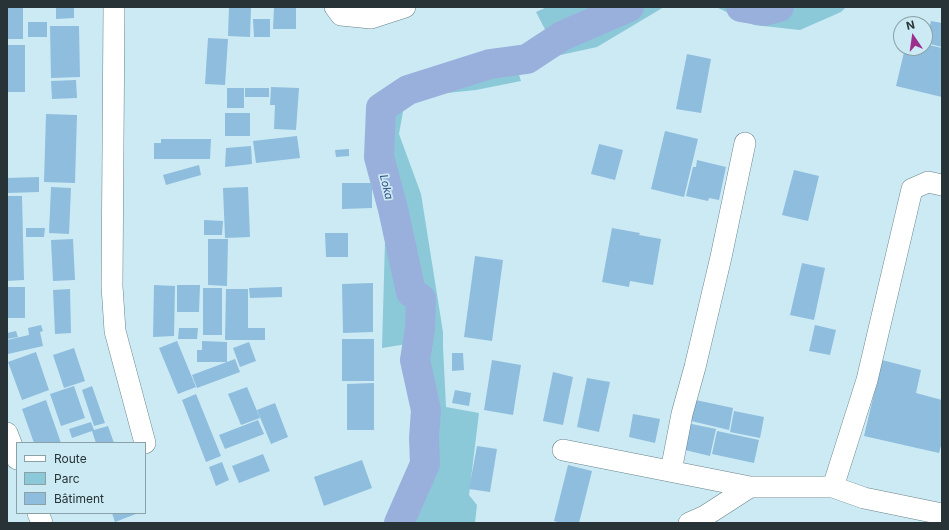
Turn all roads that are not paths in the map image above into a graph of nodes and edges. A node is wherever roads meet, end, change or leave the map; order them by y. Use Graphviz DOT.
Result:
graph roads {
  1 [pos="114,7"];
  2 [pos="334,7"];
  3 [pos="405,7"];
  4 [pos="745,143"];
  5 [pos="942,185"];
  6 [pos="7,433"];
  7 [pos="144,442"];
  8 [pos="563,450"];
  9 [pos="16,456"];
  10 [pos="671,471"];
  11 [pos="750,487"];
  12 [pos="833,487"];
  13 [pos="942,514"];
  14 [pos="689,523"];
  1 -- 7 [label="street"];
  2 -- 3 [label="street"];
  4 -- 10 [label="street"];
  5 -- 12 [label="street"];
  6 -- 9 [label="street"];
  8 -- 10 [label="street"];
  10 -- 11 [label="street"];
  11 -- 12 [label="street"];
  11 -- 14 [label="street"];
  12 -- 13 [label="street"];
}
